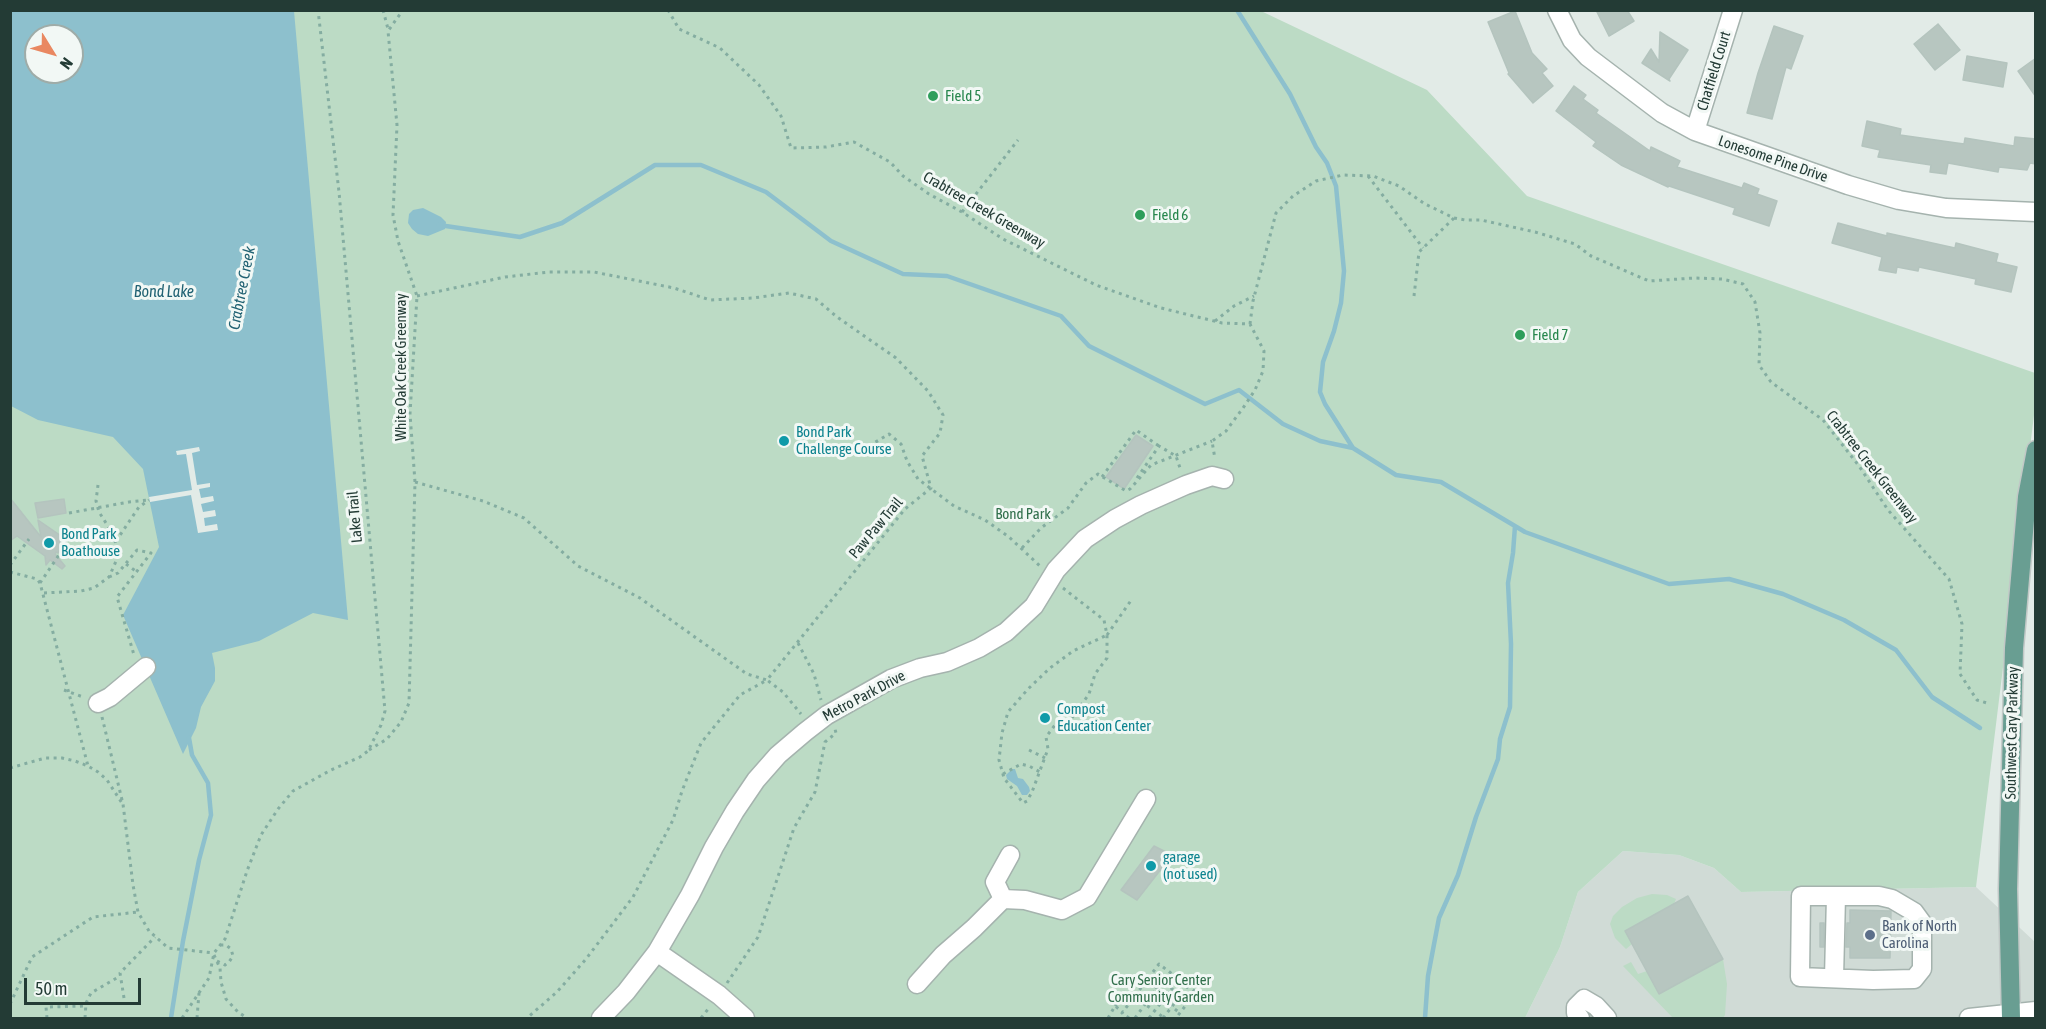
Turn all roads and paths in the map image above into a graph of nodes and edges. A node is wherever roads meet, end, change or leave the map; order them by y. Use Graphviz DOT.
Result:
graph roads {
  1 [pos="318,10"];
  2 [pos="383,10"];
  3 [pos="402,10"];
  4 [pos="668,10"];
  5 [pos="1557,10"];
  6 [pos="1732,10"];
  7 [pos="388,31"];
  8 [pos="1695,131"];
  9 [pos="1018,140"];
  10 [pos="1368,176"];
  11 [pos="962,212"];
  12 [pos="2036,212"];
  13 [pos="1454,218"];
  14 [pos="1423,248"];
  15 [pos="417,296"];
  16 [pos="1254,296"];
  17 [pos="1414,296"];
  18 [pos="1215,321"];
  19 [pos="1250,324"];
  20 [pos="1212,441"];
  21 [pos="869,446"];
  22 [pos="1159,446"];
  23 [pos="2036,450"];
  24 [pos="1176,456"];
  25 [pos="1102,477"];
  26 [pos="1218,477"];
  27 [pos="416,482"];
  28 [pos="98,485"];
  29 [pos="931,488"];
  30 [pos="1130,489"];
  31 [pos="98,508"];
  32 [pos="69,513"];
  33 [pos="29,538"];
  34 [pos="115,543"];
  35 [pos="1022,548"];
  36 [pos="63,549"];
  37 [pos="126,564"];
  38 [pos="10,565"];
  39 [pos="10,572"];
  40 [pos="137,572"];
  41 [pos="109,577"];
  42 [pos="1053,578"];
  43 [pos="40,583"];
  44 [pos="10,590"];
  45 [pos="44,593"];
  46 [pos="10,597"];
  47 [pos="1132,599"];
  48 [pos="1107,635"];
  49 [pos="798,643"];
  50 [pos="141,664"];
  51 [pos="767,680"];
  52 [pos="64,690"];
  53 [pos="70,692"];
  54 [pos="98,703"];
  55 [pos="1990,704"];
  56 [pos="824,708"];
  57 [pos="803,717"];
  58 [pos="1029,750"];
  59 [pos="368,751"];
  60 [pos="1044,758"];
  61 [pos="88,766"];
  62 [pos="10,768"];
  63 [pos="1040,772"];
  64 [pos="1003,774"];
  65 [pos="1146,799"];
  66 [pos="123,804"];
  67 [pos="1010,855"];
  68 [pos="1836,896"];
  69 [pos="1003,898"];
  70 [pos="138,912"];
  71 [pos="155,937"];
  72 [pos="221,945"];
  73 [pos="657,952"];
  74 [pos="214,953"];
  75 [pos="216,960"];
  76 [pos="120,976"];
  77 [pos="1834,978"];
  78 [pos="1179,979"];
  79 [pos="1147,980"];
  80 [pos="916,984"];
  81 [pos="1188,986"];
  82 [pos="1157,988"];
  83 [pos="1171,990"];
  84 [pos="200,992"];
  85 [pos="719,995"];
  86 [pos="1167,995"];
  87 [pos="1180,996"];
  88 [pos="1135,997"];
  89 [pos="124,998"];
  90 [pos="1163,1000"];
  91 [pos="1188,1002"];
  92 [pos="10,1004"];
  93 [pos="1145,1004"];
  94 [pos="85,1006"];
  95 [pos="1115,1006"];
  96 [pos="1172,1007"];
  97 [pos="1155,1011"];
  98 [pos="2036,1011"];
  99 [pos="1124,1012"];
  100 [pos="1180,1013"];
  101 [pos="1575,1015"];
  102 [pos="2011,1016"];
  103 [pos="47,1018"];
  104 [pos="85,1018"];
  105 [pos="182,1018"];
  106 [pos="196,1018"];
  107 [pos="247,1018"];
  108 [pos="527,1018"];
  109 [pos="601,1018"];
  110 [pos="701,1018"];
  111 [pos="745,1018"];
  112 [pos="1108,1018"];
  113 [pos="1129,1018"];
  114 [pos="1135,1018"];
  115 [pos="1151,1018"];
  116 [pos="1164,1018"];
  117 [pos="1176,1018"];
  118 [pos="1607,1018"];
  119 [pos="1969,1018"];
  1 -- 59 [label="path, Lake Trail"];
  2 -- 7 [label="path, White Oak Creek Greenway"];
  3 -- 7 [label="path"];
  4 -- 11 [label="path, Crabtree Creek Greenway"];
  5 -- 8 [label="street, Lonesome Pine Drive"];
  6 -- 8 [label="street, Chatfield Court"];
  7 -- 15 [label="path, White Oak Creek Greenway"];
  8 -- 12 [label="street, Lonesome Pine Drive"];
  9 -- 11 [label="path"];
  10 -- 13 [label="path, Crabtree Creek Greenway"];
  10 -- 14 [label="path"];
  10 -- 16 [label="path, Crabtree Creek Greenway"];
  11 -- 18 [label="path, Crabtree Creek Greenway"];
  13 -- 14 [label="path"];
  13 -- 55 [label="path, Crabtree Creek Greenway"];
  14 -- 17 [label="path"];
  15 -- 27 [label="path, White Oak Creek Greenway"];
  15 -- 29 [label="path"];
  16 -- 18 [label="path"];
  16 -- 19 [label="path, Crabtree Creek Greenway"];
  18 -- 19 [label="path, Crabtree Creek Greenway"];
  19 -- 20 [label="path"];
  20 -- 24 [label="path"];
  20 -- 26 [label="path"];
  21 -- 29 [label="path"];
  22 -- 24 [label="path"];
  22 -- 25 [label="path"];
  22 -- 30 [label="path"];
  23 -- 102 [label="main road, Southwest Cary Parkway"];
  24 -- 30 [label="path"];
  25 -- 30 [label="path"];
  25 -- 35 [label="path"];
  26 -- 42 [label="street, Metro Park Drive"];
  27 -- 51 [label="path"];
  27 -- 59 [label="path, White Oak Creek Greenway"];
  28 -- 31 [label="path"];
  29 -- 35 [label="path"];
  29 -- 49 [label="path, Paw Paw Trail"];
  31 -- 32 [label="path"];
  31 -- 34 [label="path"];
  31 -- 34 [label="path"];
  33 -- 38 [label="path"];
  34 -- 41 [label="path"];
  35 -- 42 [label="path"];
  36 -- 43 [label="path"];
  37 -- 40 [label="path"];
  37 -- 40 [label="path"];
  37 -- 41 [label="path"];
  39 -- 43 [label="path"];
  40 -- 50 [label="path"];
  41 -- 45 [label="path"];
  42 -- 48 [label="path"];
  42 -- 56 [label="street, Metro Park Drive"];
  43 -- 45 [label="path"];
  44 -- 46 [label="path"];
  45 -- 53 [label="path"];
  47 -- 48 [label="path"];
  48 -- 60 [label="path"];
  48 -- 64 [label="path"];
  49 -- 51 [label="path, Paw Paw Trail"];
  49 -- 56 [label="path"];
  50 -- 54 [label="street"];
  51 -- 57 [label="path"];
  51 -- 108 [label="path"];
  52 -- 53 [label="path"];
  53 -- 54 [label="path"];
  53 -- 61 [label="path"];
  54 -- 66 [label="path"];
  56 -- 73 [label="street, Metro Park Drive"];
  56 -- 85 [label="path"];
  58 -- 60 [label="path"];
  59 -- 72 [label="path"];
  60 -- 63 [label="path"];
  61 -- 62 [label="path"];
  61 -- 66 [label="path"];
  63 -- 64 [label="path"];
  63 -- 64 [label="path"];
  65 -- 69 [label="street"];
  66 -- 70 [label="path"];
  67 -- 69 [label="street"];
  68 -- 77 [label="street"];
  68 -- 77 [label="street"];
  68 -- 77 [label="street"];
  69 -- 80 [label="street"];
  70 -- 71 [label="path"];
  70 -- 92 [label="path"];
  71 -- 74 [label="path"];
  71 -- 76 [label="path"];
  72 -- 74 [label="path"];
  72 -- 75 [label="path"];
  73 -- 85 [label="street"];
  73 -- 109 [label="street, Metro Park Drive"];
  74 -- 75 [label="path"];
  74 -- 84 [label="path"];
  75 -- 107 [label="path"];
  76 -- 89 [label="path"];
  76 -- 94 [label="path"];
  78 -- 79 [label="path"];
  78 -- 81 [label="path"];
  78 -- 83 [label="path"];
  79 -- 82 [label="path"];
  79 -- 88 [label="path"];
  79 -- 95 [label="path"];
  81 -- 87 [label="path"];
  81 -- 91 [label="path"];
  82 -- 86 [label="path"];
  82 -- 93 [label="path"];
  83 -- 86 [label="path"];
  83 -- 87 [label="path"];
  84 -- 105 [label="path"];
  84 -- 106 [label="path"];
  85 -- 110 [label="path"];
  85 -- 111 [label="street"];
  86 -- 90 [label="path"];
  87 -- 91 [label="path"];
  87 -- 96 [label="path"];
  88 -- 93 [label="path"];
  88 -- 99 [label="path"];
  90 -- 96 [label="path"];
  90 -- 97 [label="path"];
  91 -- 100 [label="path"];
  93 -- 97 [label="path"];
  93 -- 114 [label="path"];
  94 -- 103 [label="path"];
  94 -- 104 [label="path"];
  95 -- 99 [label="path"];
  95 -- 112 [label="path"];
  96 -- 100 [label="path"];
  96 -- 116 [label="path"];
  97 -- 115 [label="path"];
  97 -- 116 [label="path"];
  98 -- 102 [label="street"];
  99 -- 113 [label="path"];
  100 -- 117 [label="path"];
  101 -- 118 [label="street"];
  102 -- 119 [label="street"];
}
